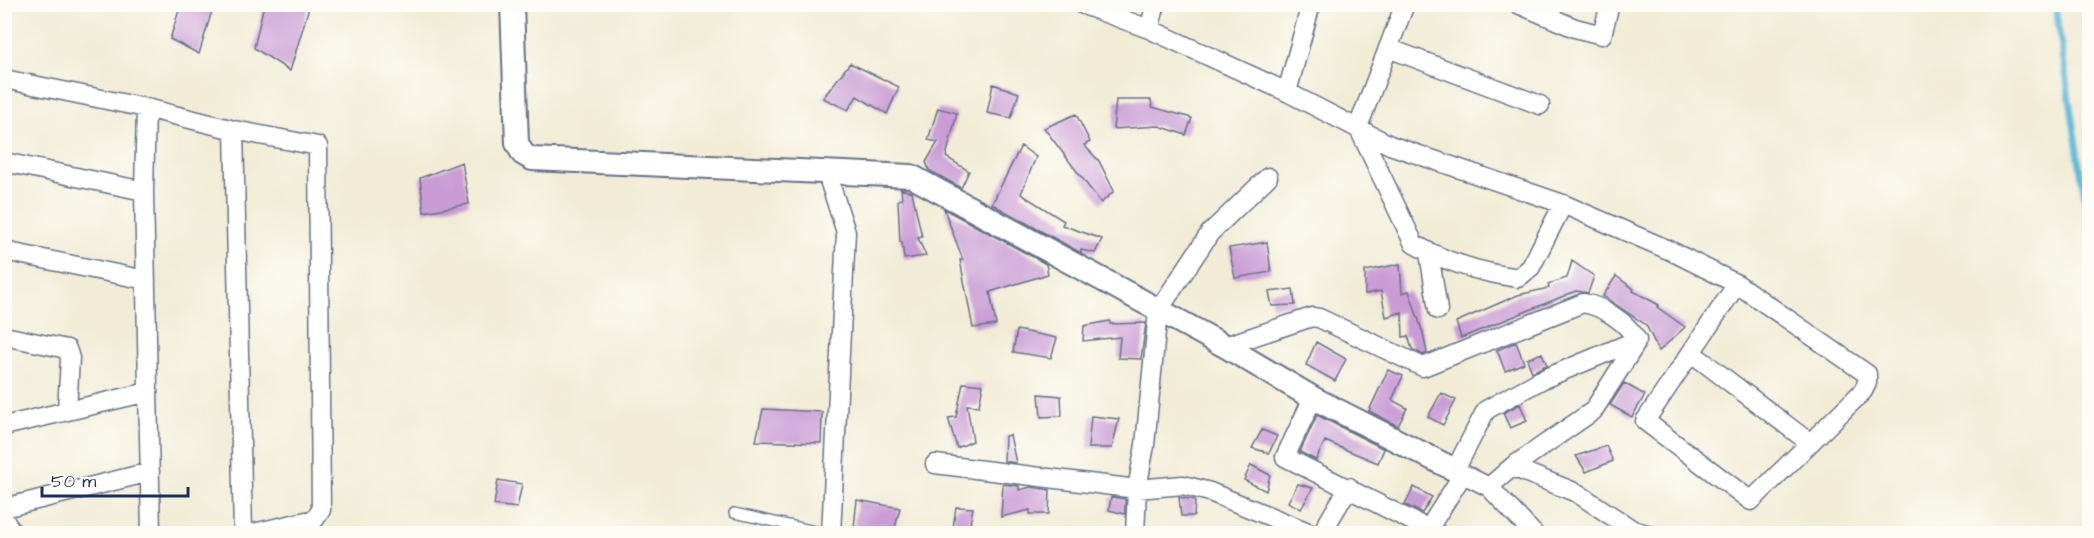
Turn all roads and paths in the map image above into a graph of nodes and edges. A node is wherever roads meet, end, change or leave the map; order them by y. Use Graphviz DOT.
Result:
graph roads {
  1 [pos="512,4"];
  2 [pos="1081,4"];
  3 [pos="1156,4"];
  4 [pos="1405,4"];
  5 [pos="1518,4"];
  6 [pos="1610,4"];
  7 [pos="1308,6"];
  8 [pos="1149,29"];
  9 [pos="1388,48"];
  10 [pos="4,79"];
  11 [pos="1287,92"];
  12 [pos="1540,105"];
  13 [pos="146,108"];
  14 [pos="1359,127"];
  15 [pos="234,130"];
  16 [pos="4,162"];
  17 [pos="827,174"];
  18 [pos="1268,177"];
  19 [pos="144,191"];
  20 [pos="1563,204"];
  21 [pos="4,251"];
  22 [pos="1429,253"];
  23 [pos="146,280"];
  24 [pos="1737,284"];
  25 [pos="1438,310"];
  26 [pos="1158,311"];
  27 [pos="4,336"];
  28 [pos="1637,340"];
  29 [pos="1225,346"];
  30 [pos="1693,354"];
  31 [pos="148,392"];
  32 [pos="1313,398"];
  33 [pos="67,411"];
  34 [pos="4,426"];
  35 [pos="1810,443"];
  36 [pos="934,464"];
  37 [pos="1512,467"];
  38 [pos="150,472"];
  39 [pos="1459,472"];
  40 [pos="1349,487"];
  41 [pos="1489,487"];
  42 [pos="1137,489"];
  43 [pos="4,508"];
  44 [pos="734,513"];
  45 [pos="4,520"];
  46 [pos="1433,531"];
  47 [pos="14,534"];
  48 [pos="151,534"];
  49 [pos="243,534"];
  50 [pos="249,534"];
  51 [pos="830,534"];
  52 [pos="1135,534"];
  53 [pos="1313,534"];
  54 [pos="1321,534"];
  55 [pos="1534,534"];
  56 [pos="1647,534"];
  1 -- 17 [label="street"];
  2 -- 8 [label="street"];
  3 -- 8 [label="street"];
  4 -- 9 [label="street"];
  5 -- 6 [label="street"];
  7 -- 11 [label="street"];
  8 -- 11 [label="street"];
  9 -- 12 [label="street"];
  9 -- 14 [label="street"];
  10 -- 13 [label="street"];
  11 -- 14 [label="street"];
  13 -- 15 [label="street"];
  13 -- 19 [label="street"];
  14 -- 20 [label="street"];
  14 -- 22 [label="street"];
  15 -- 49 [label="street"];
  15 -- 50 [label="street"];
  16 -- 19 [label="street"];
  17 -- 26 [label="street"];
  17 -- 51 [label="street"];
  18 -- 26 [label="street"];
  19 -- 23 [label="street"];
  20 -- 22 [label="street"];
  20 -- 24 [label="street"];
  21 -- 23 [label="street"];
  22 -- 25 [label="street"];
  23 -- 31 [label="street"];
  24 -- 30 [label="street"];
  24 -- 35 [label="street"];
  26 -- 29 [label="street"];
  26 -- 42 [label="street"];
  27 -- 33 [label="street"];
  28 -- 29 [label="street"];
  28 -- 37 [label="street"];
  28 -- 39 [label="street"];
  29 -- 32 [label="street"];
  30 -- 35 [label="street"];
  30 -- 35 [label="street"];
  31 -- 33 [label="street"];
  31 -- 38 [label="street"];
  32 -- 39 [label="street"];
  32 -- 40 [label="street"];
  33 -- 34 [label="street"];
  36 -- 42 [label="street"];
  37 -- 41 [label="street"];
  37 -- 56 [label="street"];
  38 -- 43 [label="street"];
  38 -- 48 [label="street"];
  39 -- 41 [label="street"];
  39 -- 46 [label="street"];
  40 -- 46 [label="street"];
  40 -- 54 [label="street"];
  41 -- 55 [label="street"];
  42 -- 52 [label="street"];
  42 -- 53 [label="street"];
  44 -- 51 [label="lane"];
  45 -- 47 [label="street"];
}
